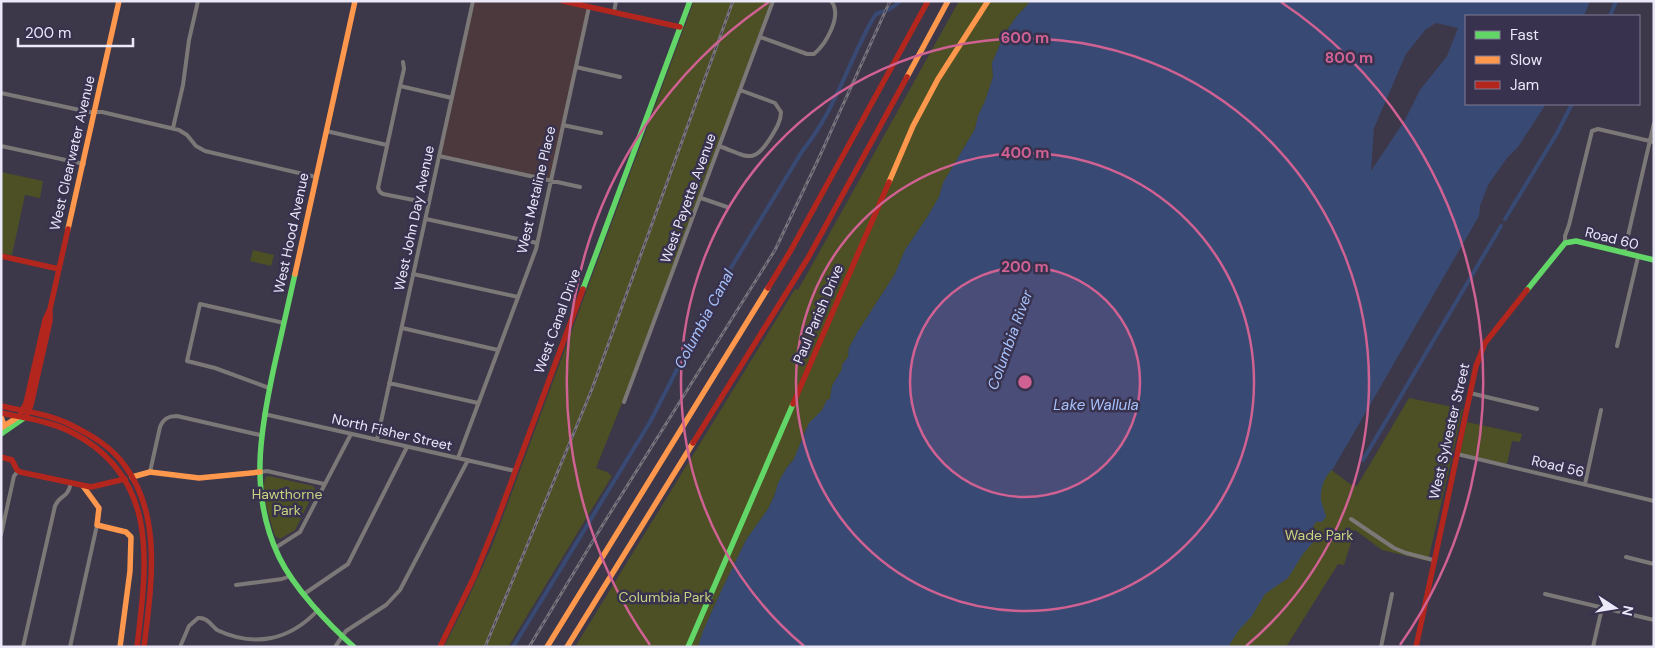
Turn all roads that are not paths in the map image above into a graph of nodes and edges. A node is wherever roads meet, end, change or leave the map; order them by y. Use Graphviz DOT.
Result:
graph roads {
  1 [pos="119,1"];
  2 [pos="198,1"];
  3 [pos="355,1"];
  4 [pos="473,1"];
  5 [pos="563,1"];
  6 [pos="616,1"];
  7 [pos="690,1"];
  8 [pos="773,1"];
  9 [pos="831,1"];
  10 [pos="928,1"];
  11 [pos="948,1"];
  12 [pos="988,1"];
  13 [pos="589,7"];
  14 [pos="614,12"];
  15 [pos="680,27"];
  16 [pos="760,37"];
  17 [pos="403,62"];
  18 [pos="576,67"];
  19 [pos="620,77"];
  20 [pos="400,86"];
  21 [pos="740,90"];
  22 [pos="2,94"];
  23 [pos="452,98"];
  24 [pos="95,112"];
  25 [pos="1654,122"];
  26 [pos="563,125"];
  27 [pos="173,128"];
  28 [pos="326,131"];
  29 [pos="601,134"];
  30 [pos="1652,142"];
  31 [pos="387,145"];
  32 [pos="1,146"];
  33 [pos="719,146"];
  34 [pos="439,156"];
  35 [pos="84,164"];
  36 [pos="316,176"];
  37 [pos="551,180"];
  38 [pos="580,186"];
  39 [pos="701,198"];
  40 [pos="429,203"];
  41 [pos="727,206"];
  42 [pos="426,219"];
  43 [pos="537,243"];
  44 [pos="1565,243"];
  45 [pos="1624,254"];
  46 [pos="1,256"];
  47 [pos="1638,257"];
  48 [pos="1654,260"];
  49 [pos="59,269"];
  50 [pos="413,274"];
  51 [pos="518,296"];
  52 [pos="50,310"];
  53 [pos="284,323"];
  54 [pos="402,328"];
  55 [pos="41,334"];
  56 [pos="1617,346"];
  57 [pos="498,350"];
  58 [pos="41,360"];
  59 [pos="389,383"];
  60 [pos="269,388"];
  61 [pos="1470,393"];
  62 [pos="624,402"];
  63 [pos="478,403"];
  64 [pos="1,406"];
  65 [pos="1537,409"];
  66 [pos="1601,410"];
  67 [pos="26,412"];
  68 [pos="264,414"];
  69 [pos="1,415"];
  70 [pos="21,418"];
  71 [pos="1,428"];
  72 [pos="1,434"];
  73 [pos="351,434"];
  74 [pos="260,435"];
  75 [pos="377,440"];
  76 [pos="407,447"];
  77 [pos="1456,454"];
  78 [pos="1,457"];
  79 [pos="458,458"];
  80 [pos="468,460"];
  81 [pos="18,470"];
  82 [pos="515,471"];
  83 [pos="150,472"];
  84 [pos="260,472"];
  85 [pos="132,476"];
  86 [pos="125,479"];
  87 [pos="71,483"];
  88 [pos="324,484"];
  89 [pos="1585,484"];
  90 [pos="83,486"];
  91 [pos="1654,501"];
  92 [pos="1351,520"];
  93 [pos="97,525"];
  94 [pos="1,535"];
  95 [pos="275,548"];
  96 [pos="1626,557"];
  97 [pos="1433,560"];
  98 [pos="1654,564"];
  99 [pos="290,576"];
  100 [pos="236,584"];
  101 [pos="304,594"];
  102 [pos="1392,594"];
  103 [pos="1546,594"];
  104 [pos="1602,608"];
  105 [pos="318,610"];
  106 [pos="1653,618"];
  107 [pos="342,636"];
  108 [pos="23,647"];
  109 [pos="70,647"];
  110 [pos="120,647"];
  111 [pos="137,647"];
  112 [pos="144,647"];
  113 [pos="180,647"];
  114 [pos="335,647"];
  115 [pos="354,647"];
  116 [pos="440,647"];
  117 [pos="547,647"];
  118 [pos="567,647"];
  119 [pos="688,647"];
  120 [pos="1381,647"];
  121 [pos="1416,647"];
  122 [pos="1593,647"];
  1 -- 24 [label="main road, West Clearwater Avenue"];
  2 -- 27 [label="street"];
  3 -- 28 [label="main road, West Hood Avenue"];
  4 -- 23 [label="street, West John Day Avenue"];
  5 -- 13 [label="main road"];
  6 -- 14 [label="street"];
  7 -- 15 [label="main road, West Canal Drive"];
  8 -- 16 [label="street, West Payette Avenue"];
  9 -- 16 [label="street"];
  10 -- 117 [label="main road"];
  11 -- 118 [label="main road"];
  12 -- 119 [label="main road, Paul Parish Drive"];
  13 -- 14 [label="main road"];
  13 -- 18 [label="street, West Metaline Place"];
  14 -- 15 [label="main road"];
  15 -- 82 [label="main road, West Canal Drive"];
  16 -- 21 [label="street, West Payette Avenue"];
  17 -- 20 [label="street"];
  18 -- 19 [label="street"];
  18 -- 26 [label="street, West Metaline Place"];
  20 -- 23 [label="street"];
  20 -- 31 [label="street"];
  21 -- 33 [label="street, West Payette Avenue"];
  21 -- 33 [label="street"];
  22 -- 24 [label="street"];
  23 -- 34 [label="street, West John Day Avenue"];
  24 -- 27 [label="street"];
  24 -- 35 [label="main road, West Clearwater Avenue"];
  25 -- 30 [label="street"];
  26 -- 29 [label="street"];
  26 -- 37 [label="street, West Metaline Place"];
  27 -- 36 [label="street"];
  28 -- 31 [label="street"];
  28 -- 36 [label="main road, West Hood Avenue"];
  30 -- 44 [label="street, West Sylvester Street"];
  30 -- 45 [label="street"];
  31 -- 40 [label="street"];
  32 -- 35 [label="street"];
  33 -- 39 [label="street, West Payette Avenue"];
  34 -- 37 [label="street"];
  34 -- 40 [label="street, West John Day Avenue"];
  35 -- 49 [label="main road, West Clearwater Avenue"];
  36 -- 53 [label="main road, West Hood Avenue"];
  37 -- 38 [label="street"];
  37 -- 43 [label="street, West Metaline Place"];
  39 -- 41 [label="street"];
  39 -- 62 [label="street, West Payette Avenue"];
  40 -- 42 [label="street, West John Day Avenue"];
  42 -- 43 [label="street"];
  42 -- 50 [label="street, West John Day Avenue"];
  43 -- 51 [label="street, West Metaline Place"];
  44 -- 45 [label="main road, Road 60"];
  44 -- 61 [label="main road, West Sylvester Street"];
  45 -- 47 [label="main road, Road 60"];
  46 -- 49 [label="main road"];
  47 -- 48 [label="main road, Road 60"];
  47 -- 56 [label="street"];
  49 -- 52 [label="main road, West Clearwater Avenue"];
  50 -- 51 [label="street"];
  50 -- 54 [label="street, West John Day Avenue"];
  51 -- 57 [label="street, West Metaline Place"];
  52 -- 55 [label="main road, West Clearwater Avenue"];
  52 -- 58 [label="main road, West Clearwater Avenue"];
  53 -- 60 [label="main road, West Hood Avenue"];
  53 -- 60 [label="street"];
  54 -- 57 [label="street"];
  54 -- 59 [label="street, West John Day Avenue"];
  55 -- 58 [label="main road"];
  55 -- 67 [label="main road, West Clearwater Avenue"];
  57 -- 63 [label="street, West Metaline Place"];
  58 -- 67 [label="main road, West Clearwater Avenue"];
  59 -- 63 [label="street"];
  59 -- 75 [label="street, West John Day Avenue"];
  60 -- 68 [label="main road, West Hood Avenue"];
  61 -- 65 [label="street"];
  61 -- 77 [label="main road, West Sylvester Street"];
  63 -- 79 [label="street, West Metaline Place"];
  64 -- 67 [label="main road"];
  66 -- 89 [label="street"];
  67 -- 70 [label="main road"];
  67 -- 85 [label="main road"];
  68 -- 73 [label="street, North Fisher Street"];
  68 -- 74 [label="main road, West Hood Avenue"];
  69 -- 70 [label="main road"];
  69 -- 71 [label="main road"];
  70 -- 71 [label="main road"];
  70 -- 72 [label="main road"];
  70 -- 86 [label="main road"];
  73 -- 75 [label="street, North Fisher Street"];
  73 -- 88 [label="street"];
  74 -- 83 [label="street"];
  74 -- 84 [label="main road, West Hood Avenue"];
  75 -- 76 [label="street, North Fisher Street"];
  76 -- 79 [label="street, North Fisher Street"];
  76 -- 101 [label="street"];
  77 -- 89 [label="street, Road 56"];
  77 -- 97 [label="main road, West Sylvester Street"];
  78 -- 81 [label="main road"];
  79 -- 80 [label="street, North Fisher Street"];
  80 -- 82 [label="street, North Fisher Street"];
  80 -- 107 [label="street"];
  81 -- 87 [label="main road"];
  81 -- 94 [label="street"];
  82 -- 116 [label="main road, West Canal Drive"];
  83 -- 84 [label="main road"];
  83 -- 85 [label="main road"];
  84 -- 88 [label="street"];
  84 -- 95 [label="main road, West Hood Avenue"];
  85 -- 112 [label="main road"];
  86 -- 90 [label="main road"];
  86 -- 111 [label="main road"];
  87 -- 90 [label="main road"];
  87 -- 108 [label="street"];
  88 -- 95 [label="street"];
  89 -- 91 [label="street, Road 56"];
  90 -- 93 [label="main road"];
  92 -- 97 [label="street"];
  93 -- 109 [label="street"];
  93 -- 110 [label="main road"];
  95 -- 99 [label="main road, West Hood Avenue"];
  96 -- 98 [label="street"];
  97 -- 121 [label="main road, West Sylvester Street"];
  99 -- 100 [label="street"];
  99 -- 101 [label="main road, West Hood Avenue"];
  101 -- 105 [label="main road, West Hood Avenue"];
  102 -- 120 [label="street"];
  103 -- 104 [label="street"];
  104 -- 106 [label="street"];
  104 -- 122 [label="street"];
  105 -- 107 [label="main road, West Hood Avenue"];
  105 -- 113 [label="street"];
  107 -- 114 [label="street"];
  107 -- 115 [label="main road, West Hood Avenue"];
}
